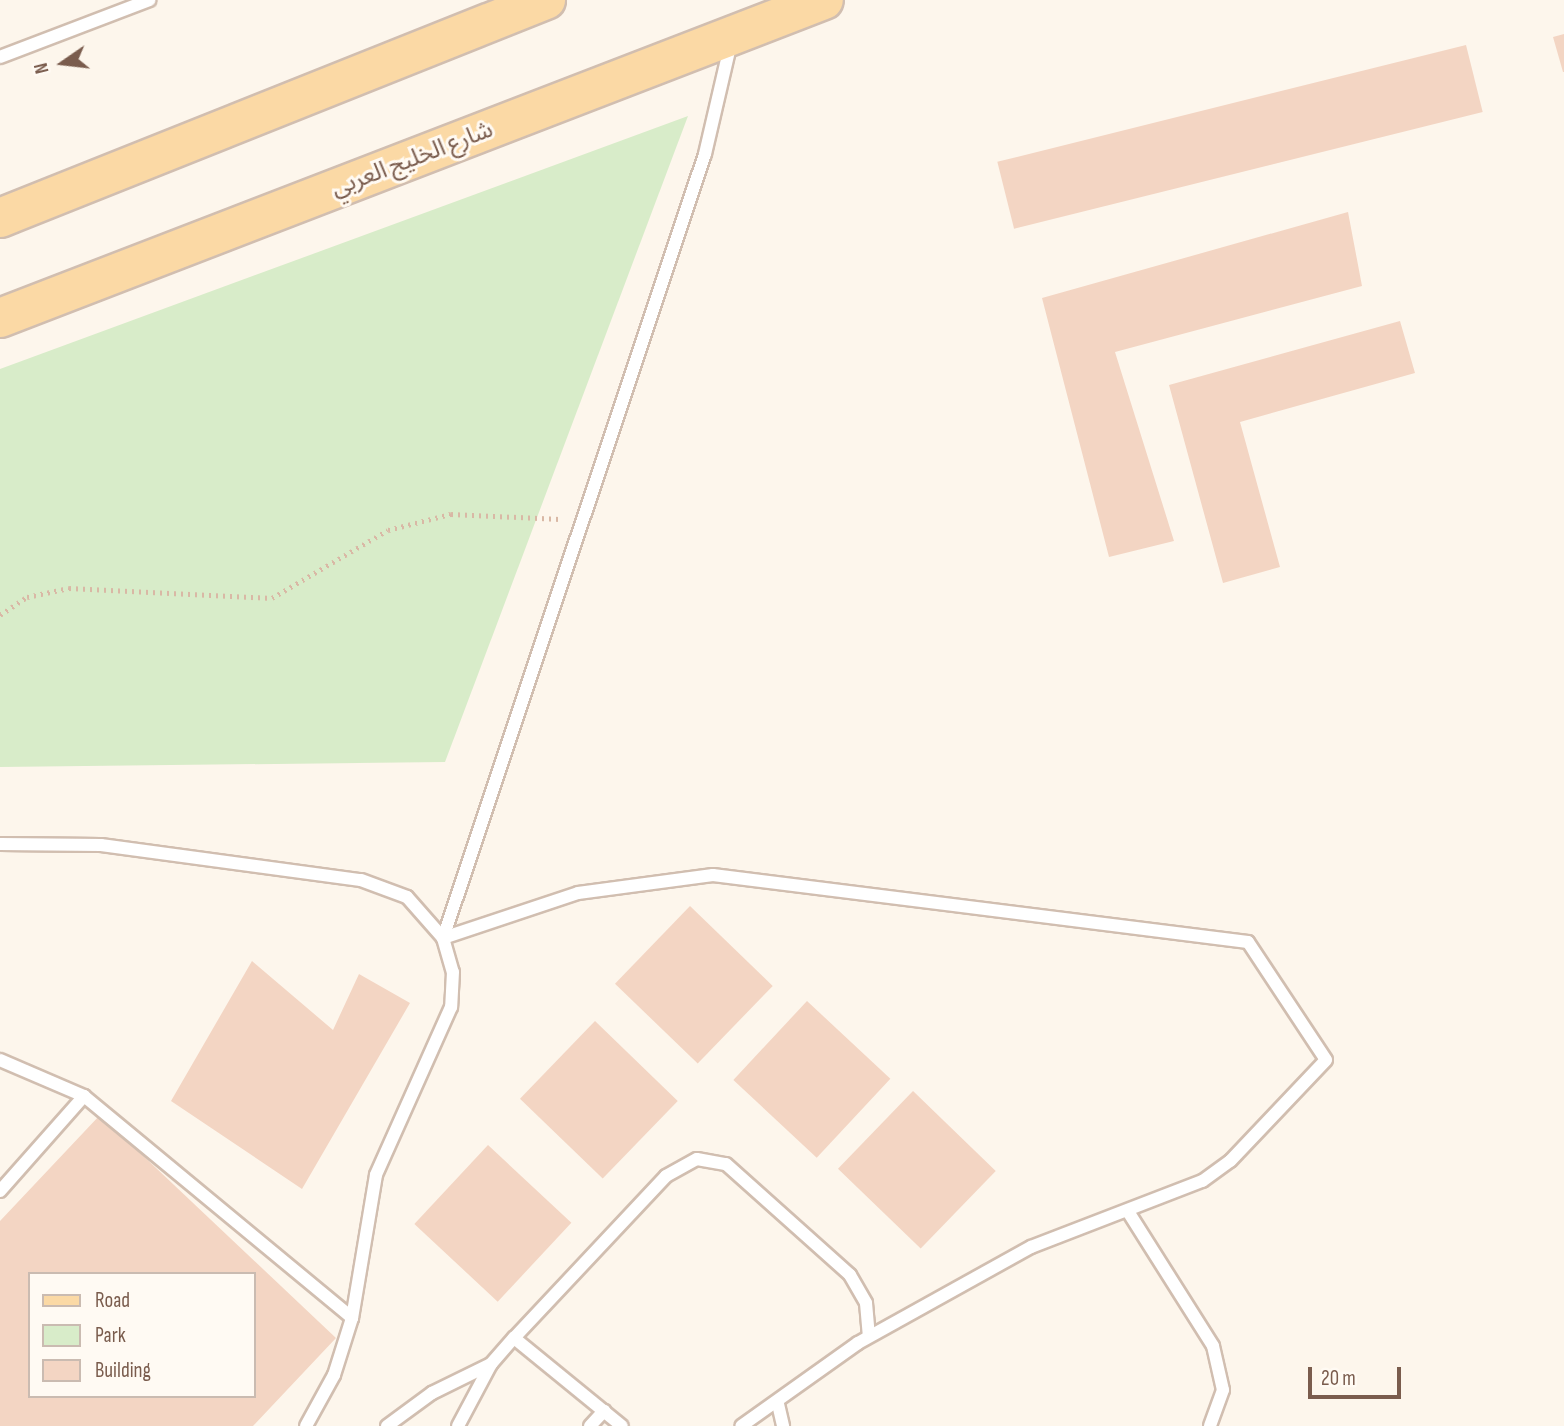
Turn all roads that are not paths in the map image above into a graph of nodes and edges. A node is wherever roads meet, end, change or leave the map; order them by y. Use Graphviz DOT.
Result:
graph roads {
  1 [pos="149,0"];
  2 [pos="546,0"];
  3 [pos="824,0"];
  4 [pos="733,35"];
  5 [pos="39,42"];
  6 [pos="0,45"];
  7 [pos="0,57"];
  8 [pos="0,218"];
  9 [pos="10,306"];
  10 [pos="0,845"];
  11 [pos="443,938"];
  12 [pos="0,1060"];
  13 [pos="84,1096"];
  14 [pos="0,1191"];
  15 [pos="1129,1213"];
  16 [pos="352,1318"];
  17 [pos="869,1336"];
  18 [pos="514,1338"];
  19 [pos="491,1364"];
  20 [pos="778,1404"];
  21 [pos="604,1411"];
  22 [pos="306,1426"];
  23 [pos="387,1426"];
  24 [pos="458,1426"];
  25 [pos="590,1426"];
  26 [pos="622,1426"];
  27 [pos="741,1426"];
  28 [pos="783,1426"];
  29 [pos="1210,1426"];
  1 -- 5 [label="lane"];
  2 -- 8 [label="main road"];
  3 -- 4 [label="main road, شارع الخليج العربي"];
  4 -- 9 [label="main road, شارع الخليج العربي"];
  4 -- 11 [label="lane"];
  5 -- 6 [label="lane"];
  5 -- 7 [label="lane"];
  10 -- 11 [label="lane"];
  11 -- 15 [label="lane"];
  11 -- 16 [label="lane"];
  12 -- 13 [label="lane"];
  13 -- 14 [label="lane"];
  13 -- 16 [label="lane"];
  15 -- 17 [label="lane"];
  15 -- 29 [label="lane"];
  16 -- 22 [label="lane"];
  17 -- 18 [label="lane"];
  17 -- 20 [label="lane"];
  18 -- 19 [label="lane"];
  18 -- 21 [label="lane"];
  19 -- 23 [label="lane"];
  19 -- 24 [label="lane"];
  20 -- 27 [label="lane"];
  20 -- 28 [label="lane"];
  21 -- 25 [label="lane"];
  21 -- 26 [label="lane"];
}
